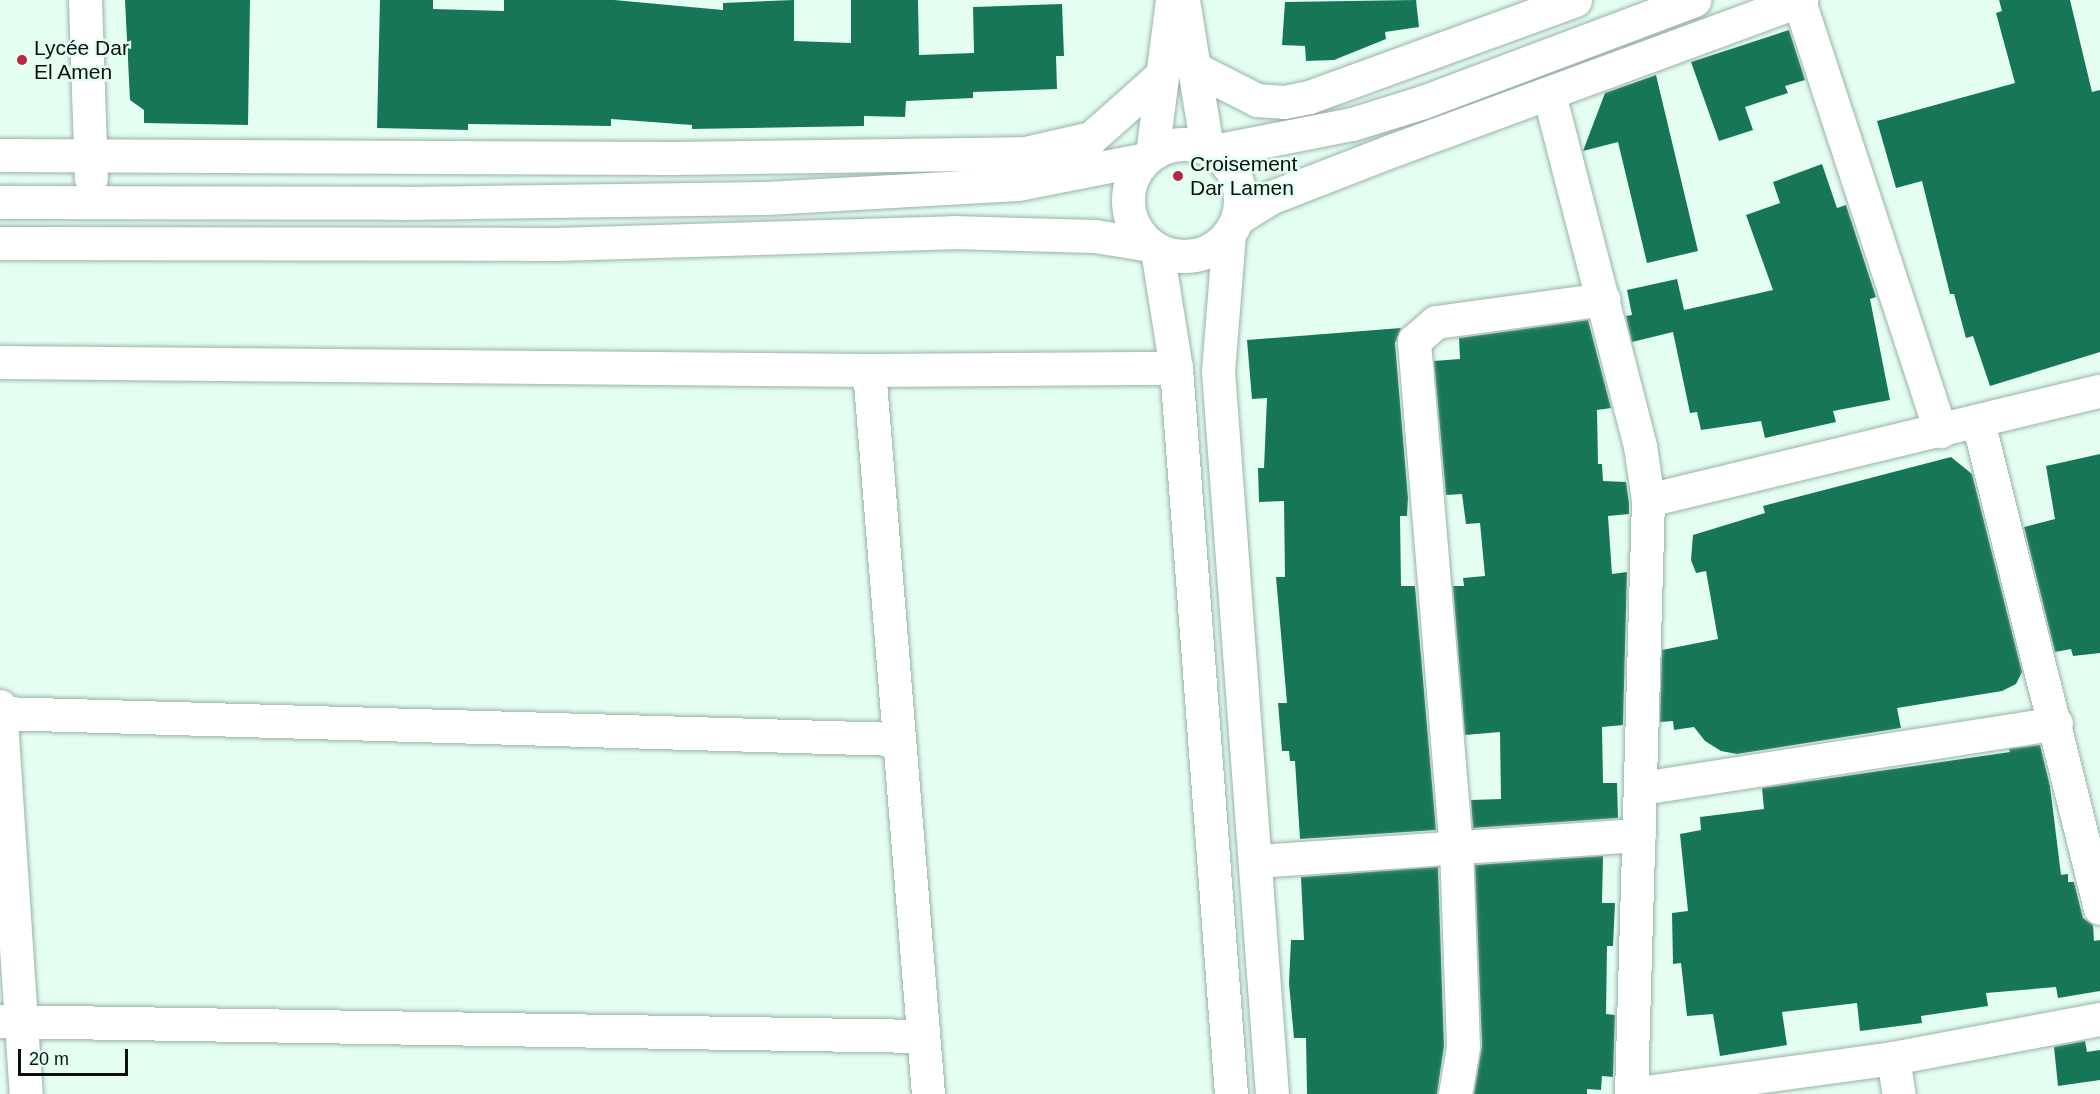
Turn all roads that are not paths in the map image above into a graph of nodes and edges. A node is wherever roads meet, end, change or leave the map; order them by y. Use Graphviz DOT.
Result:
graph roads {
  1 [pos="85,0"];
  2 [pos="1172,0"];
  3 [pos="1183,0"];
  4 [pos="1694,0"];
  5 [pos="1800,0"];
  6 [pos="1559,3"];
  7 [pos="1194,68"];
  8 [pos="1162,75"];
  9 [pos="1549,94"];
  10 [pos="1210,149"];
  11 [pos="0,156"];
  12 [pos="91,156"];
  13 [pos="1149,156"];
  14 [pos="0,202"];
  15 [pos="92,202"];
  16 [pos="1233,226"];
  17 [pos="0,243"];
  18 [pos="93,243"];
  19 [pos="1154,248"];
  20 [pos="1603,299"];
  21 [pos="0,362"];
  22 [pos="1176,368"];
  23 [pos="869,370"];
  24 [pos="2100,391"];
  25 [pos="1978,422"];
  26 [pos="1940,431"];
  27 [pos="1648,500"];
  28 [pos="0,706"];
  29 [pos="0,712"];
  30 [pos="2056,723"];
  31 [pos="899,739"];
  32 [pos="1642,788"];
  33 [pos="1639,835"];
  34 [pos="1456,849"];
  35 [pos="1257,861"];
  36 [pos="2100,908"];
  37 [pos="2100,1019"];
  38 [pos="11,1022"];
  39 [pos="923,1036"];
  40 [pos="1893,1058"];
  41 [pos="26,1094"];
  42 [pos="928,1094"];
  43 [pos="1231,1094"];
  44 [pos="1272,1094"];
  45 [pos="1455,1094"];
  46 [pos="1631,1094"];
  47 [pos="1899,1094"];
  1 -- 12 [label="street"];
  2 -- 8 [label="street"];
  3 -- 7 [label="street"];
  4 -- 10 [label="street"];
  5 -- 9 [label="street"];
  5 -- 26 [label="street"];
  6 -- 7 [label="street"];
  7 -- 10 [label="street"];
  8 -- 12 [label="street"];
  8 -- 13 [label="street"];
  9 -- 16 [label="street"];
  9 -- 20 [label="street"];
  10 -- 13 [label="street"];
  10 -- 16 [label="street"];
  11 -- 12 [label="street"];
  12 -- 15 [label="street"];
  13 -- 15 [label="street"];
  13 -- 19 [label="street"];
  14 -- 15 [label="street"];
  15 -- 18 [label="street"];
  16 -- 19 [label="street"];
  16 -- 35 [label="street"];
  17 -- 18 [label="street"];
  18 -- 19 [label="street"];
  19 -- 22 [label="street"];
  20 -- 27 [label="street"];
  20 -- 34 [label="street"];
  21 -- 23 [label="street"];
  22 -- 23 [label="street"];
  22 -- 43 [label="street"];
  23 -- 31 [label="street"];
  24 -- 25 [label="street"];
  25 -- 26 [label="street"];
  25 -- 30 [label="street"];
  26 -- 27 [label="street"];
  27 -- 32 [label="street"];
  28 -- 29 [label="street"];
  29 -- 31 [label="street"];
  29 -- 38 [label="street"];
  30 -- 32 [label="street"];
  30 -- 36 [label="street"];
  31 -- 39 [label="street"];
  32 -- 33 [label="street"];
  33 -- 34 [label="street"];
  33 -- 46 [label="street"];
  34 -- 35 [label="street"];
  34 -- 45 [label="street"];
  35 -- 44 [label="street"];
  37 -- 40 [label="street"];
  38 -- 39 [label="street"];
  38 -- 41 [label="street"];
  39 -- 42 [label="street"];
  40 -- 46 [label="street"];
  40 -- 47 [label="street"];
}
